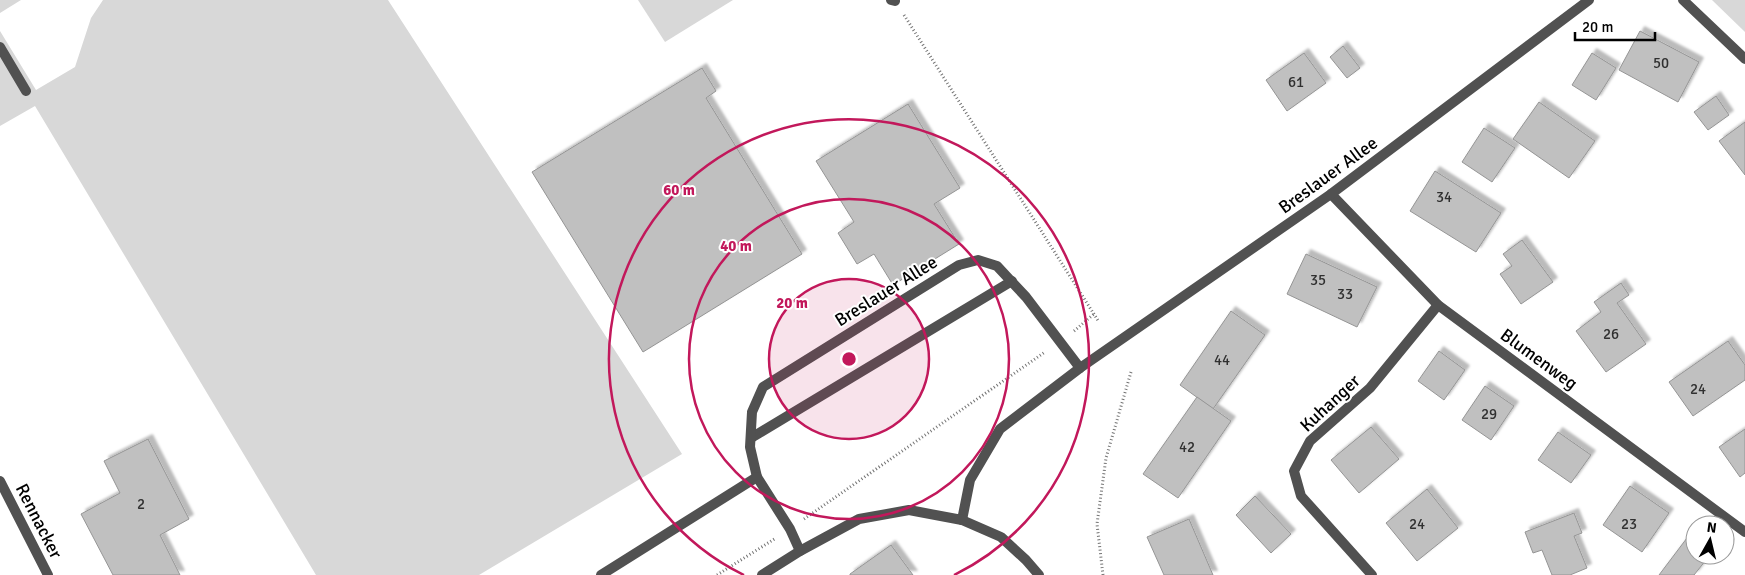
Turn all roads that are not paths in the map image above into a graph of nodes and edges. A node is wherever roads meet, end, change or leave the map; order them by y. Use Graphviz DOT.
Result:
graph roads {
  1 [pos="1589,0"];
  2 [pos="1683,0"];
  3 [pos="0,47"];
  4 [pos="1745,59"];
  5 [pos="26,91"];
  6 [pos="1331,194"];
  7 [pos="1012,281"];
  8 [pos="1438,305"];
  9 [pos="1080,368"];
  10 [pos="751,438"];
  11 [pos="757,477"];
  12 [pos="0,481"];
  13 [pos="962,520"];
  14 [pos="1745,532"];
  15 [pos="800,551"];
  16 [pos="48,575"];
  17 [pos="601,575"];
  18 [pos="762,575"];
  19 [pos="1039,575"];
  20 [pos="1372,575"];
  1 -- 6 [label="street, Breslauer Allee"];
  2 -- 4 [label="street"];
  3 -- 5 [label="street"];
  6 -- 8 [label="street, Blumenweg"];
  6 -- 9 [label="street, Breslauer Allee"];
  7 -- 9 [label="street, Breslauer Allee"];
  7 -- 10 [label="street"];
  7 -- 10 [label="street, Breslauer Allee"];
  8 -- 14 [label="street, Blumenweg"];
  8 -- 20 [label="street, Kuhanger"];
  9 -- 13 [label="street, Breslauer Allee"];
  10 -- 11 [label="street, Breslauer Allee"];
  11 -- 15 [label="street, Breslauer Allee"];
  11 -- 17 [label="street"];
  12 -- 16 [label="street, Rennacker"];
  13 -- 15 [label="street"];
  13 -- 19 [label="street"];
  15 -- 18 [label="street"];
}
